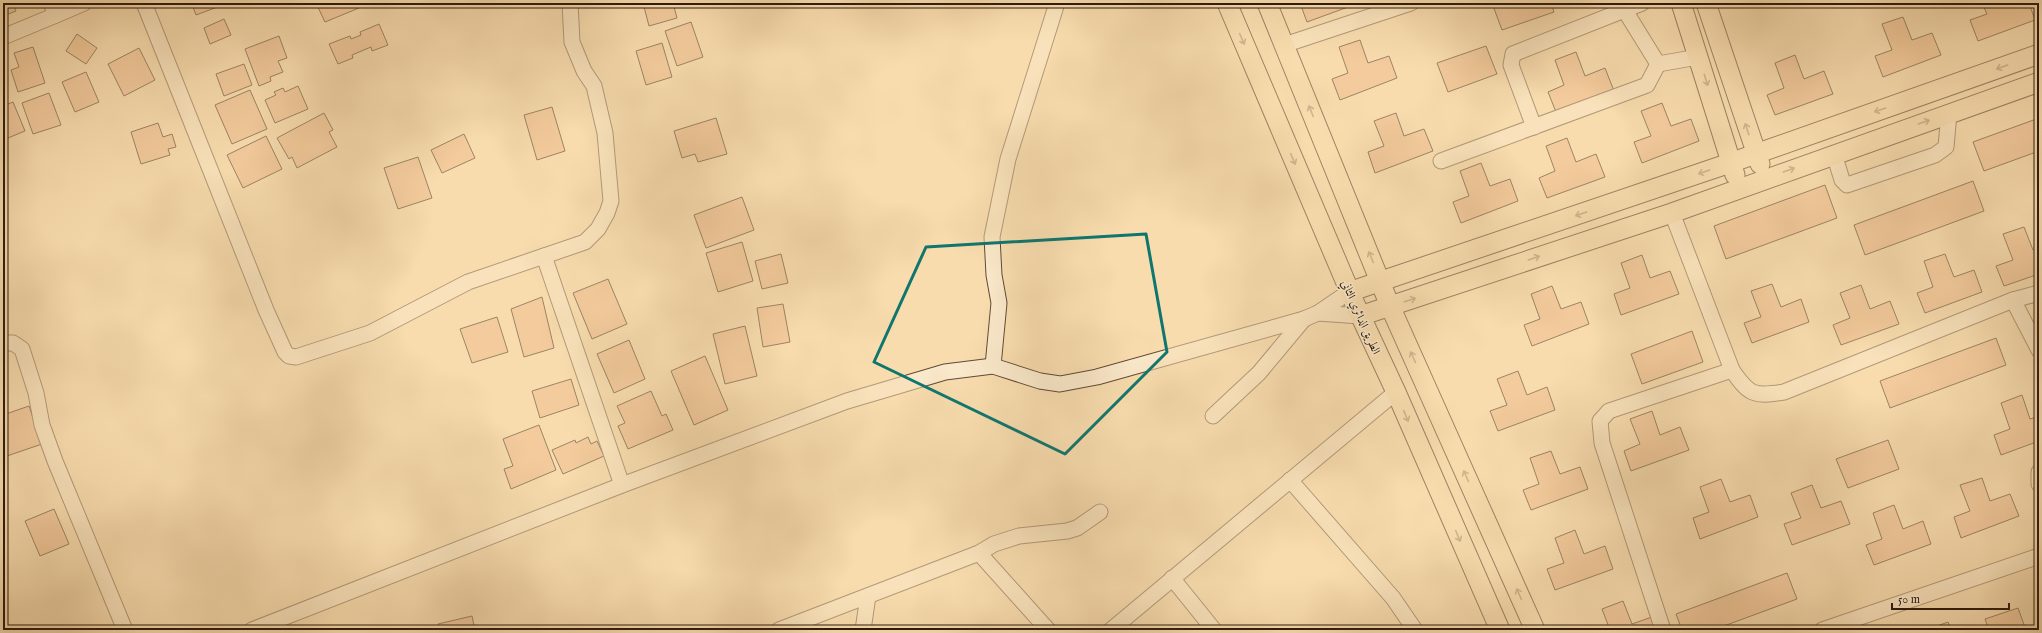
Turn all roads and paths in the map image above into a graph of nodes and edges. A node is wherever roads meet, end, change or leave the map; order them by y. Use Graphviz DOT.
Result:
graph roads {
  1 [pos="84,3"];
  2 [pos="144,3"];
  3 [pos="570,3"];
  4 [pos="1057,3"];
  5 [pos="1227,3"];
  6 [pos="1267,3"];
  7 [pos="1411,3"];
  8 [pos="1642,3"];
  9 [pos="1681,3"];
  10 [pos="1706,3"];
  11 [pos="1618,6"];
  12 [pos="54,9"];
  13 [pos="3,37"];
  14 [pos="1284,45"];
  15 [pos="2039,54"];
  16 [pos="1698,57"];
  17 [pos="1658,64"];
  18 [pos="2039,82"];
  19 [pos="1949,113"];
  20 [pos="1534,127"];
  21 [pos="1755,153"];
  22 [pos="1834,154"];
  23 [pos="1441,161"];
  24 [pos="1730,163"];
  25 [pos="1766,179"];
  26 [pos="1739,188"];
  27 [pos="1672,213"];
  28 [pos="544,256"];
  29 [pos="1380,280"];
  30 [pos="1350,292"];
  31 [pos="2039,293"];
  32 [pos="2013,300"];
  33 [pos="1390,306"];
  34 [pos="1318,313"];
  35 [pos="1360,316"];
  36 [pos="1304,320"];
  37 [pos="3,343"];
  38 [pos="2039,350"];
  39 [pos="993,366"];
  40 [pos="1732,370"];
  41 [pos="1396,392"];
  42 [pos="1213,416"];
  43 [pos="2039,472"];
  44 [pos="1290,480"];
  45 [pos="2039,484"];
  46 [pos="622,485"];
  47 [pos="1100,512"];
  48 [pos="979,553"];
  49 [pos="2039,556"];
  50 [pos="1172,578"];
  51 [pos="868,596"];
  52 [pos="125,630"];
  53 [pos="252,630"];
  54 [pos="779,630"];
  55 [pos="863,630"];
  56 [pos="1048,630"];
  57 [pos="1110,630"];
  58 [pos="1214,630"];
  59 [pos="1416,630"];
  60 [pos="1500,630"];
  61 [pos="1535,630"];
  62 [pos="1663,630"];
  63 [pos="1822,630"];
  1 -- 12 [label="street"];
  2 -- 28 [label="street"];
  3 -- 28 [label="street"];
  4 -- 39 [label="street"];
  5 -- 30 [label="main road, الطريق الدائري الثاني, one-way"];
  6 -- 14 [label="main road"];
  7 -- 14 [label="street"];
  8 -- 11 [label="street"];
  9 -- 16 [label="main road"];
  21 -- 10 [label="main road, one-way"];
  11 -- 17 [label="street"];
  11 -- 20 [label="street"];
  12 -- 13 [label="street"];
  29 -- 14 [label="main road, one-way"];
  15 -- 21 [label="main road, one-way"];
  16 -- 17 [label="street"];
  16 -- 24 [label="main road, one-way"];
  17 -- 20 [label="street"];
  18 -- 19 [label="main road"];
  22 -- 19 [label="main road, one-way"];
  19 -- 22 [label="street"];
  20 -- 23 [label="street"];
  21 -- 24 [label="main road"];
  21 -- 25 [label="main road"];
  25 -- 22 [label="main road, one-way"];
  24 -- 26 [label="main road"];
  24 -- 29 [label="main road, one-way"];
  25 -- 26 [label="main road"];
  26 -- 27 [label="main road"];
  33 -- 27 [label="main road, one-way"];
  27 -- 40 [label="street"];
  28 -- 46 [label="street"];
  29 -- 30 [label="main road"];
  29 -- 33 [label="main road"];
  30 -- 34 [label="street"];
  30 -- 35 [label="main road, الطريق الدائري الثاني"];
  31 -- 32 [label="street"];
  32 -- 38 [label="street"];
  32 -- 40 [label="street"];
  33 -- 35 [label="main road"];
  61 -- 33 [label="main road, one-way"];
  34 -- 35 [label="street"];
  34 -- 36 [label="street"];
  35 -- 41 [label="main road, الطريق الدائري الثاني"];
  36 -- 39 [label="street"];
  36 -- 42 [label="street"];
  37 -- 52 [label="street"];
  39 -- 46 [label="street"];
  40 -- 62 [label="street"];
  41 -- 44 [label="street"];
  41 -- 60 [label="main road, الطريق الدائري الثاني, one-way"];
  43 -- 45 [label="street"];
  44 -- 50 [label="street"];
  44 -- 59 [label="street"];
  46 -- 53 [label="street"];
  47 -- 48 [label="street"];
  48 -- 51 [label="street"];
  48 -- 56 [label="street"];
  49 -- 63 [label="street"];
  50 -- 57 [label="street"];
  50 -- 58 [label="street"];
  51 -- 54 [label="street"];
  51 -- 55 [label="street"];
}
